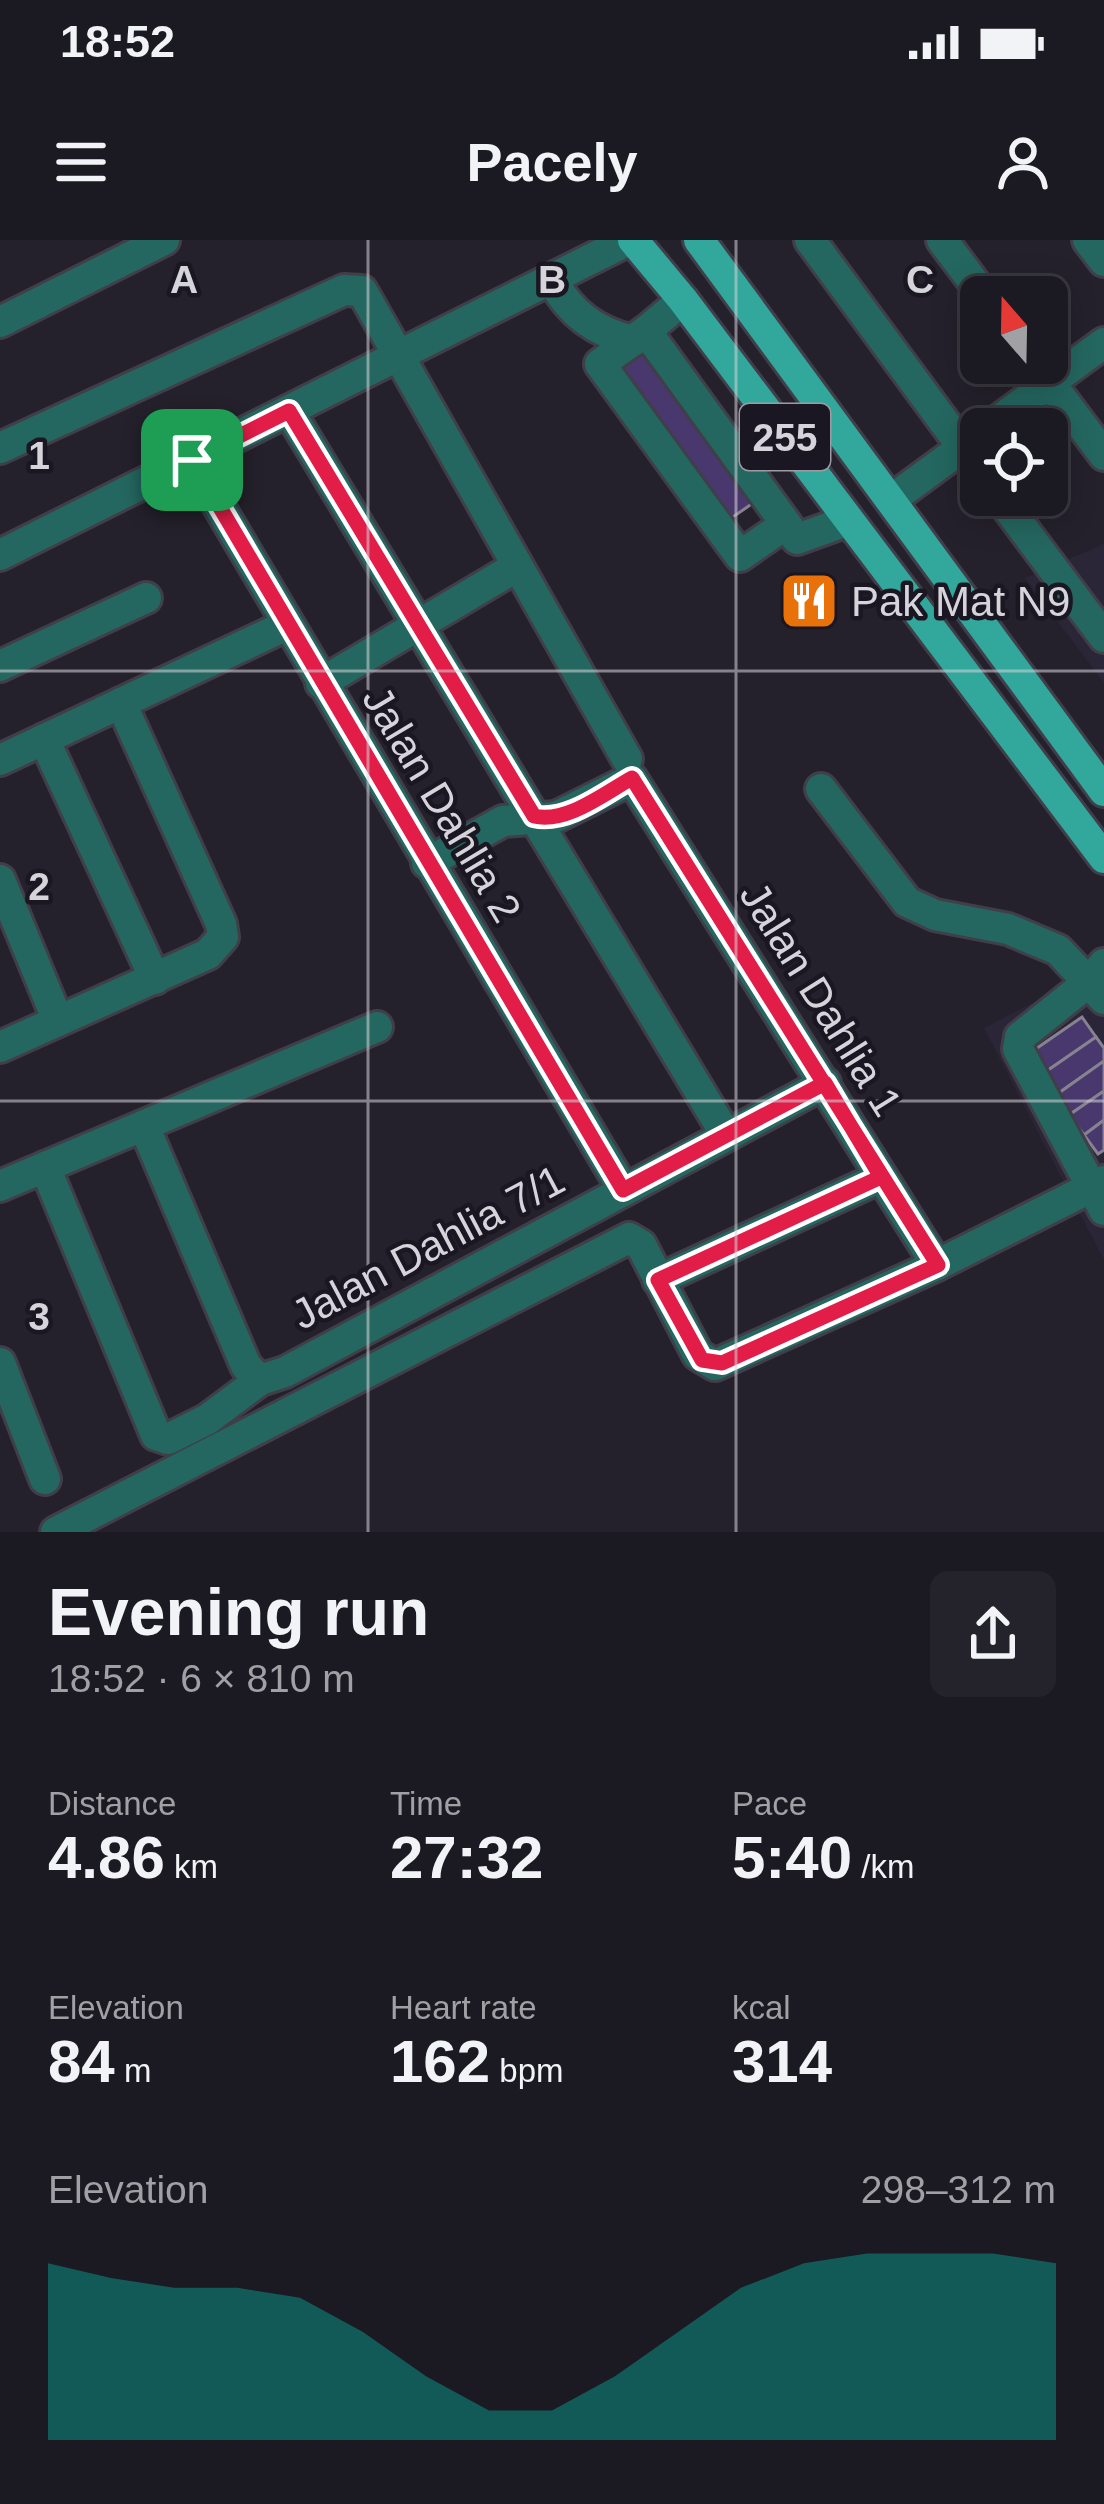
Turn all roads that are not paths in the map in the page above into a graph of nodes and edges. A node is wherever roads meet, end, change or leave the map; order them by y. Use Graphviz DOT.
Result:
graph roads {
  1 [pos="164,240"];
  2 [pos="631,240"];
  3 [pos="699,240"];
  4 [pos="809,240"];
  5 [pos="942,240"];
  6 [pos="1088,240"];
  7 [pos="1104,261"];
  8 [pos="969,276"];
  9 [pos="552,280"];
  10 [pos="683,300"];
  11 [pos="0,322"];
  12 [pos="639,336"];
  13 [pos="1104,343"];
  14 [pos="398,357"];
  15 [pos="1068,360"];
  16 [pos="1032,384"];
  17 [pos="1050,384"];
  18 [pos="1011,408"];
  19 [pos="289,411"];
  20 [pos="960,423"];
  21 [pos="0,448"];
  22 [pos="1104,455"];
  23 [pos="960,456"];
  24 [pos="192,460"];
  25 [pos="891,500"];
  26 [pos="1014,516"];
  27 [pos="848,521"];
  28 [pos="785,524"];
  29 [pos="0,555"];
  30 [pos="516,568"];
  31 [pos="146,598"];
  32 [pos="417,623"];
  33 [pos="287,625"];
  34 [pos="1104,637"];
  35 [pos="0,666"];
  36 [pos="321,683"];
  37 [pos="121,703"];
  38 [pos="44,740"];
  39 [pos="0,760"];
  40 [pos="629,769"];
  41 [pos="821,789"];
  42 [pos="1104,791"];
  43 [pos="534,816"];
  44 [pos="1104,858"];
  45 [pos="428,863"];
  46 [pos="0,880"];
  47 [pos="155,979"];
  48 [pos="1099,981"];
  49 [pos="58,1021"];
  50 [pos="377,1027"];
  51 [pos="0,1047"];
  52 [pos="825,1083"];
  53 [pos="144,1126"];
  54 [pos="726,1135"];
  55 [pos="45,1167"];
  56 [pos="881,1177"];
  57 [pos="0,1186"];
  58 [pos="623,1190"];
  59 [pos="1099,1193"];
  60 [pos="938,1265"];
  61 [pos="658,1280"];
  62 [pos="0,1363"];
  63 [pos="260,1379"];
  64 [pos="45,1479"];
  65 [pos="56,1532"];
  1 -- 11 [label="street"];
  2 -- 9 [label="street"];
  2 -- 10 [label="main road, 255"];
  3 -- 25 [label="main road, 255"];
  4 -- 20 [label="street"];
  5 -- 8 [label="street"];
  6 -- 7 [label="street"];
  9 -- 12 [label="street"];
  9 -- 14 [label="street"];
  10 -- 12 [label="street"];
  10 -- 27 [label="main road, 255"];
  12 -- 28 [label="street"];
  12 -- 28 [label="street"];
  13 -- 15 [label="street"];
  14 -- 19 [label="street"];
  14 -- 21 [label="street, Jalan Dahlia 1"];
  14 -- 30 [label="street, Jalan Dahlia 1"];
  16 -- 18 [label="street"];
  17 -- 22 [label="street"];
  19 -- 24 [label="street"];
  19 -- 32 [label="street"];
  23 -- 25 [label="street"];
  24 -- 29 [label="street"];
  24 -- 33 [label="street, Jalan Dahlia 2"];
  25 -- 42 [label="main road, 255"];
  26 -- 34 [label="street"];
  27 -- 28 [label="street"];
  27 -- 44 [label="main road, 255"];
  30 -- 32 [label="street"];
  30 -- 40 [label="street, Jalan Dahlia 1"];
  31 -- 35 [label="street"];
  32 -- 36 [label="street"];
  32 -- 43 [label="street"];
  33 -- 36 [label="street, Jalan Dahlia 2"];
  33 -- 37 [label="street"];
  36 -- 45 [label="street, Jalan Dahlia 2"];
  37 -- 38 [label="street"];
  37 -- 47 [label="street"];
  38 -- 39 [label="street"];
  38 -- 47 [label="street"];
  40 -- 43 [label="street"];
  40 -- 52 [label="street, Jalan Dahlia 1"];
  41 -- 48 [label="street"];
  43 -- 45 [label="street"];
  43 -- 54 [label="street"];
  45 -- 58 [label="street, Jalan Dahlia 2"];
  46 -- 49 [label="street"];
  47 -- 49 [label="street"];
  48 -- 59 [label="street"];
  49 -- 51 [label="street"];
  50 -- 53 [label="street"];
  52 -- 54 [label="street, Jalan Dahlia 7/1"];
  52 -- 56 [label="street, Jalan Dahlia 1"];
  53 -- 55 [label="street"];
  53 -- 63 [label="street"];
  54 -- 58 [label="street, Jalan Dahlia 7/1"];
  55 -- 57 [label="street"];
  55 -- 63 [label="street, Jalan Dahlia 7/1"];
  56 -- 60 [label="street, Jalan Dahlia 1"];
  56 -- 61 [label="street"];
  58 -- 63 [label="street, Jalan Dahlia 7/1"];
  59 -- 60 [label="street"];
  60 -- 61 [label="street"];
  61 -- 65 [label="street"];
  62 -- 64 [label="street"];
}
